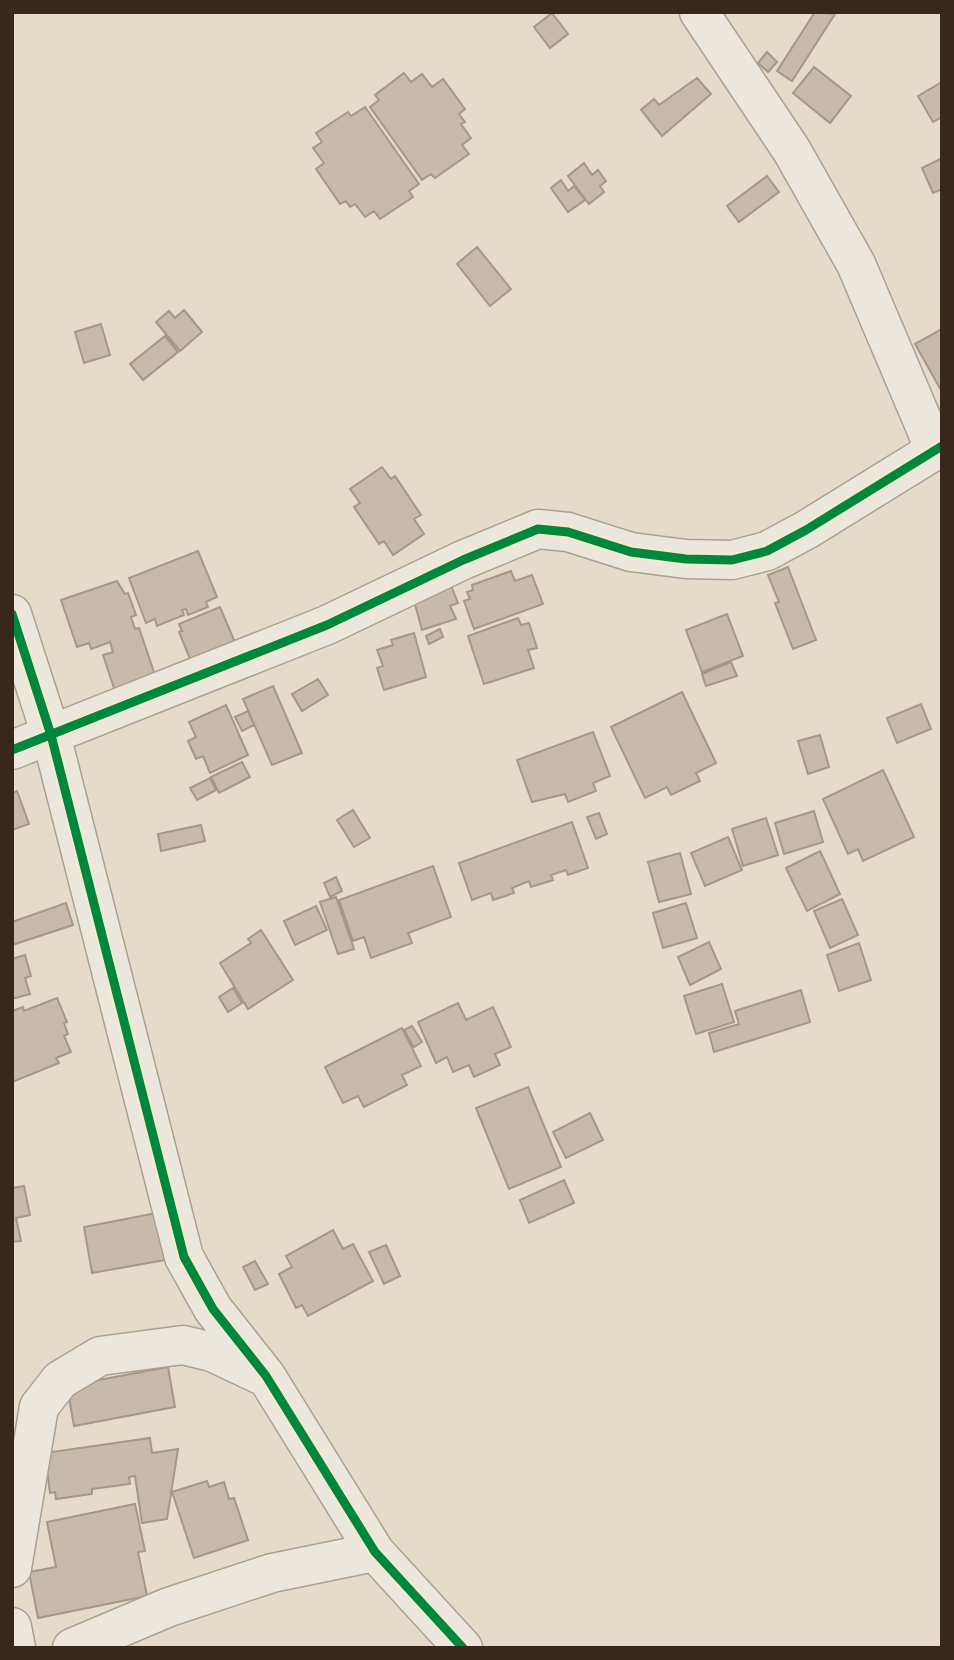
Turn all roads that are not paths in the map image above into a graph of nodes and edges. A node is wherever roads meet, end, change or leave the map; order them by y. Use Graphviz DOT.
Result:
graph roads {
  1 [pos="699,12"];
  2 [pos="938,448"];
  3 [pos="12,614"];
  4 [pos="51,735"];
  5 [pos="12,750"];
  6 [pos="265,1376"];
  7 [pos="375,1552"];
  8 [pos="12,1568"];
  9 [pos="12,1628"];
  10 [pos="16,1648"];
  11 [pos="72,1648"];
  12 [pos="463,1648"];
  1 -- 2 [label="street"];
  2 -- 4 [label="street"];
  3 -- 4 [label="street"];
  4 -- 5 [label="street"];
  4 -- 6 [label="street"];
  6 -- 7 [label="street"];
  6 -- 8 [label="street"];
  7 -- 11 [label="street"];
  7 -- 12 [label="street"];
  9 -- 10 [label="street"];
}
